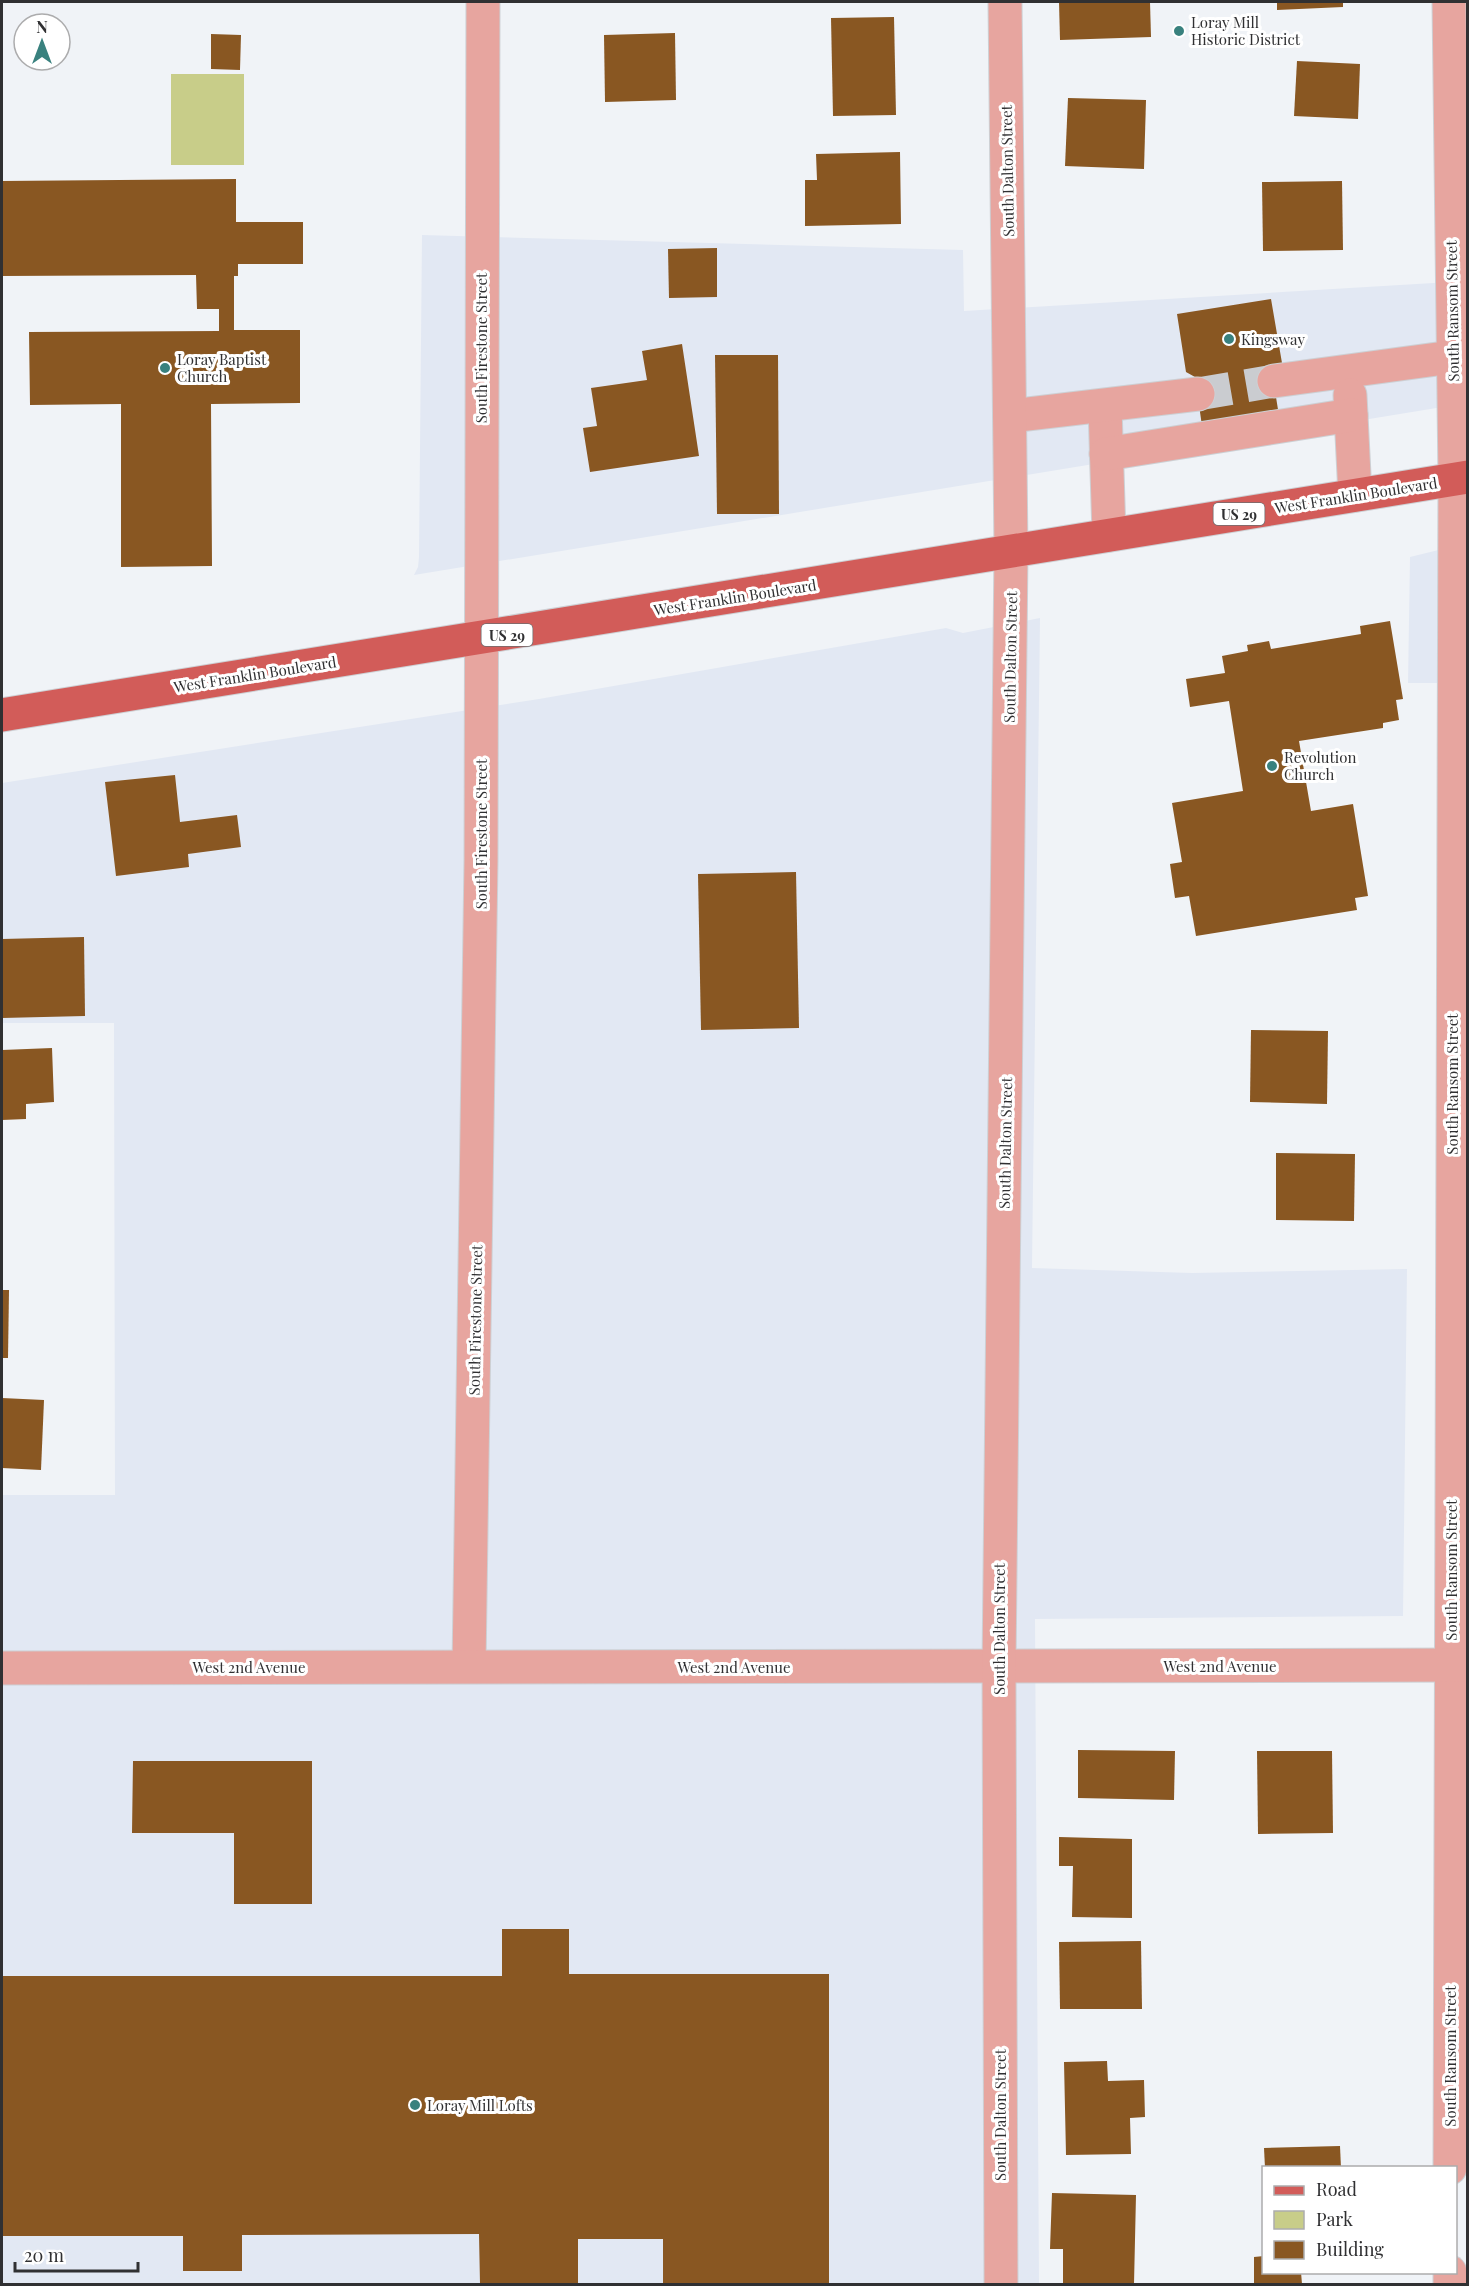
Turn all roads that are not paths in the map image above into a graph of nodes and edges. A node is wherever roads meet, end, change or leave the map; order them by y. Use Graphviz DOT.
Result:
graph roads {
  1 [pos="483,2"];
  2 [pos="1005,2"];
  3 [pos="1449,2"];
  4 [pos="1452,357"];
  5 [pos="1349,372"];
  6 [pos="1274,381"];
  7 [pos="1198,394"];
  8 [pos="1105,406"];
  9 [pos="1351,415"];
  10 [pos="1010,416"];
  11 [pos="1106,454"];
  12 [pos="1461,478"];
  13 [pos="1355,495"];
  14 [pos="1109,535"];
  15 [pos="1011,551"];
  16 [pos="482,638"];
  17 [pos="2,715"];
  18 [pos="1459,1665"];
  19 [pos="469,1666"];
  20 [pos="999,1667"];
  21 [pos="2,1668"];
  22 [pos="1450,2166"];
  23 [pos="1000,2284"];
  1 -- 16 [label="street, South Firestone Street"];
  2 -- 10 [label="street, South Dalton Street"];
  3 -- 4 [label="street, South Ransom Street"];
  4 -- 5 [label="street"];
  4 -- 12 [label="street, South Ransom Street"];
  5 -- 6 [label="street"];
  5 -- 9 [label="street"];
  7 -- 8 [label="street"];
  8 -- 10 [label="street"];
  8 -- 11 [label="street"];
  9 -- 11 [label="street"];
  9 -- 13 [label="street"];
  10 -- 15 [label="street, South Dalton Street"];
  11 -- 14 [label="street"];
  12 -- 13 [label="main road, West Franklin Boulevard / US 29"];
  12 -- 18 [label="street, South Ransom Street"];
  13 -- 14 [label="main road, West Franklin Boulevard / US 29"];
  14 -- 15 [label="main road, West Franklin Boulevard / US 29"];
  15 -- 16 [label="main road, West Franklin Boulevard / US 29"];
  15 -- 20 [label="street, South Dalton Street"];
  16 -- 17 [label="main road, West Franklin Boulevard / US 29"];
  16 -- 19 [label="street, South Firestone Street"];
  18 -- 20 [label="street, West 2nd Avenue"];
  18 -- 22 [label="street, South Ransom Street"];
  19 -- 20 [label="street, West 2nd Avenue"];
  19 -- 21 [label="street, West 2nd Avenue"];
  20 -- 23 [label="street, South Dalton Street"];
}
